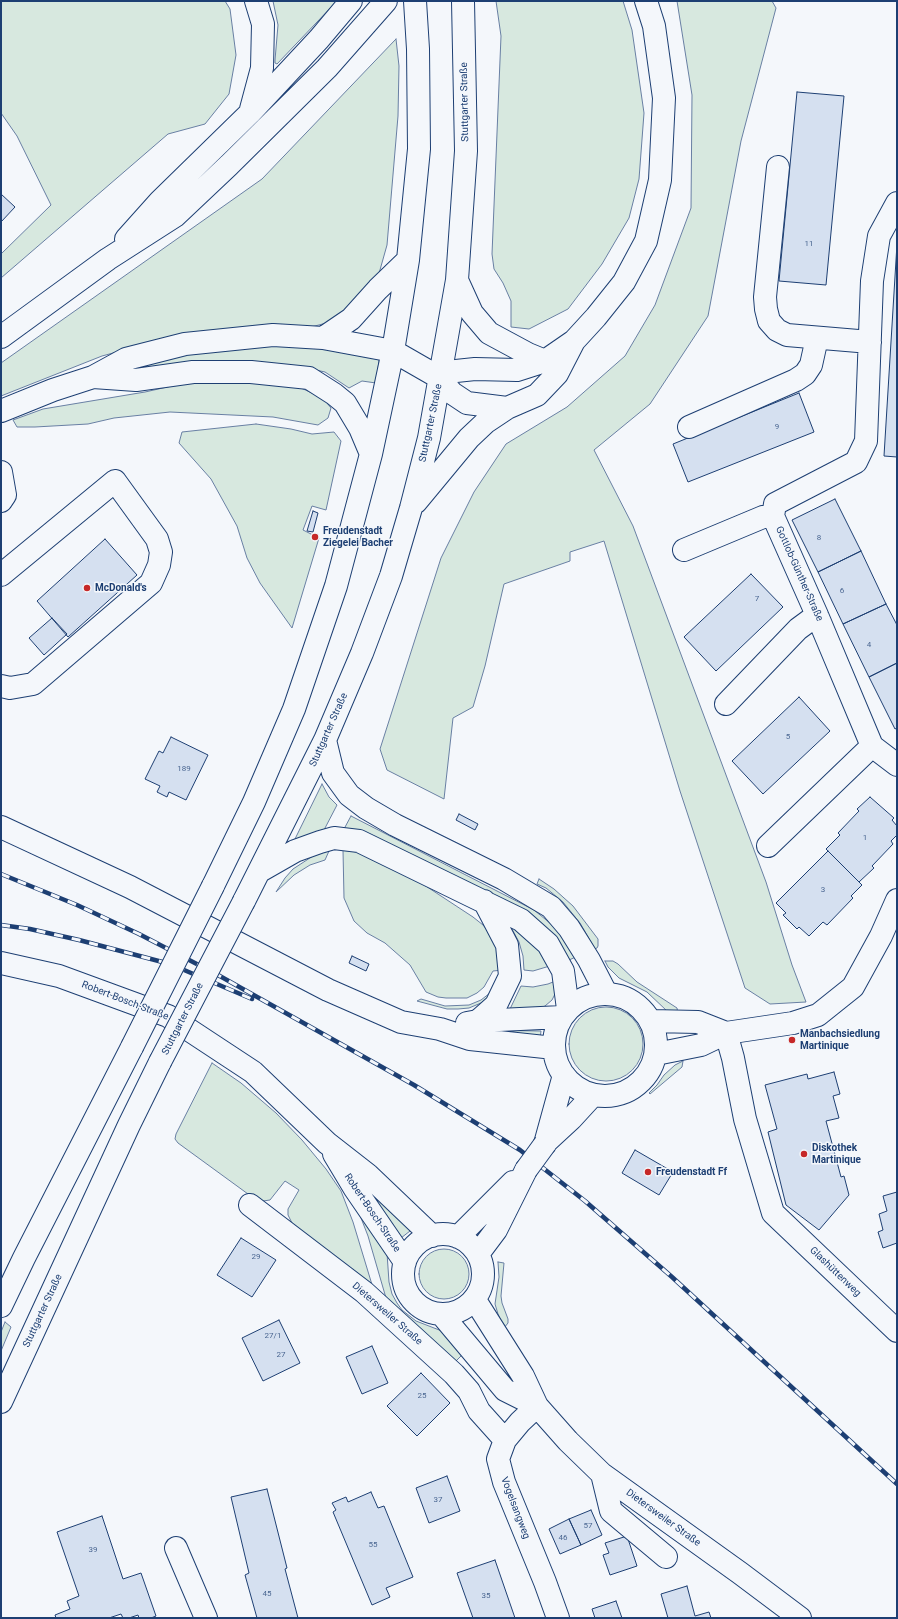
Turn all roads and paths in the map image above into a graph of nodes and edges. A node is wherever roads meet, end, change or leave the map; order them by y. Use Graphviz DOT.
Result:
graph roads {
  1 [pos="256,1"];
  2 [pos="350,1"];
  3 [pos="386,1"];
  4 [pos="415,1"];
  5 [pos="463,1"];
  6 [pos="646,1"];
  7 [pos="250,113"];
  8 [pos="778,167"];
  9 [pos="897,203"];
  10 [pos="108,259"];
  11 [pos="408,260"];
  12 [pos="457,280"];
  13 [pos="1,337"];
  14 [pos="323,338"];
  15 [pos="817,338"];
  16 [pos="574,341"];
  17 [pos="870,342"];
  18 [pos="393,351"];
  19 [pos="545,361"];
  20 [pos="93,377"];
  21 [pos="440,378"];
  22 [pos="506,408"];
  23 [pos="1,411"];
  24 [pos="689,426"];
  25 [pos="371,454"];
  26 [pos="1,472"];
  27 [pos="1,501"];
  28 [pos="411,508"];
  29 [pos="772,516"];
  30 [pos="684,550"];
  31 [pos="1,575"];
  32 [pos="817,615"];
  33 [pos="1,686"];
  34 [pos="726,704"];
  35 [pos="326,740"];
  36 [pos="872,746"];
  37 [pos="897,765"];
  38 [pos="1,827"];
  39 [pos="768,846"];
  40 [pos="260,871"];
  41 [pos="897,900"];
  42 [pos="484,901"];
  43 [pos="889,940"];
  44 [pos="1,963"];
  45 [pos="606,993"];
  46 [pos="565,1013"];
  47 [pos="478,1021"];
  48 [pos="651,1021"];
  49 [pos="440,1029"];
  50 [pos="726,1033"];
  51 [pos="554,1048"];
  52 [pos="656,1054"];
  53 [pos="564,1075"];
  54 [pos="593,1095"];
  55 [pos="327,1143"];
  56 [pos="545,1144"];
  57 [pos="526,1170"];
  58 [pos="250,1205"];
  59 [pos="432,1236"];
  60 [pos="458,1237"];
  61 [pos="478,1254"];
  62 [pos="24,1258"];
  63 [pos="405,1262"];
  64 [pos="1,1280"];
  65 [pos="474,1300"];
  66 [pos="1,1306"];
  67 [pos="442,1315"];
  68 [pos="897,1331"];
  69 [pos="1,1402"];
  70 [pos="537,1406"];
  71 [pos="505,1440"];
  72 [pos="602,1474"];
  73 [pos="176,1548"];
  74 [pos="666,1557"];
  75 [pos="206,1618"];
  76 [pos="558,1618"];
  77 [pos="800,1618"];
  1 -- 7 [label="main road"];
  2 -- 7 [label="main road"];
  3 -- 10 [label="main road"];
  4 -- 11 [label="main road"];
  5 -- 12 [label="main road, Stuttgarter Straße"];
  6 -- 16 [label="main road"];
  7 -- 10 [label="main road"];
  8 -- 15 [label="main road"];
  9 -- 17 [label="main road, Gottlob-Günther-Straße"];
  10 -- 13 [label="main road"];
  11 -- 14 [label="main road"];
  11 -- 18 [label="main road"];
  12 -- 19 [label="main road"];
  12 -- 21 [label="main road, Stuttgarter Straße"];
  14 -- 18 [label="main road"];
  14 -- 20 [label="main road"];
  15 -- 17 [label="main road"];
  15 -- 24 [label="main road"];
  16 -- 19 [label="main road"];
  16 -- 22 [label="main road"];
  17 -- 29 [label="main road, Gottlob-Günther-Straße"];
  18 -- 21 [label="main road"];
  18 -- 25 [label="main road"];
  19 -- 21 [label="main road"];
  20 -- 23 [label="main road"];
  20 -- 25 [label="main road"];
  21 -- 22 [label="main road"];
  21 -- 28 [label="main road, Stuttgarter Straße"];
  22 -- 28 [label="main road"];
  25 -- 62 [label="main road, bridge"];
  26 -- 27 [label="main road"];
  28 -- 35 [label="main road, Stuttgarter Straße"];
  29 -- 30 [label="main road"];
  29 -- 32 [label="main road, Gottlob-Günther-Straße"];
  31 -- 33 [label="main road"];
  32 -- 34 [label="main road"];
  32 -- 36 [label="main road, Gottlob-Günther-Straße"];
  35 -- 40 [label="main road, Stuttgarter Straße"];
  35 -- 45 [label="main road"];
  36 -- 37 [label="main road, Gottlob-Günther-Straße"];
  36 -- 39 [label="main road"];
  38 -- 49 [label="main road"];
  40 -- 42 [label="main road"];
  40 -- 69 [label="main road, Stuttgarter Straße, bridge"];
  41 -- 43 [label="main road"];
  42 -- 46 [label="main road"];
  42 -- 47 [label="main road"];
  43 -- 50 [label="main road"];
  44 -- 55 [label="main road, Robert-Bosch-Straße"];
  45 -- 46 [label="main road"];
  45 -- 48 [label="main road"];
  46 -- 47 [label="main road"];
  46 -- 51 [label="main road"];
  47 -- 49 [label="main road"];
  48 -- 50 [label="main road"];
  48 -- 52 [label="main road"];
  49 -- 51 [label="main road"];
  50 -- 52 [label="main road"];
  50 -- 68 [label="main road, Glashüttenweg"];
  51 -- 53 [label="main road"];
  52 -- 54 [label="main road"];
  53 -- 54 [label="main road"];
  53 -- 56 [label="main road"];
  54 -- 56 [label="main road"];
  55 -- 59 [label="main road, Robert-Bosch-Straße"];
  55 -- 63 [label="main road, Robert-Bosch-Straße"];
  56 -- 57 [label="main road, bridge"];
  57 -- 60 [label="main road"];
  57 -- 61 [label="main road"];
  58 -- 71 [label="main road, Dietersweiler Straße"];
  59 -- 60 [label="main road"];
  59 -- 63 [label="main road"];
  60 -- 61 [label="main road"];
  61 -- 65 [label="main road"];
  62 -- 64 [label="main road"];
  62 -- 66 [label="main road"];
  63 -- 67 [label="main road"];
  65 -- 67 [label="main road"];
  65 -- 70 [label="main road, Dietersweiler Straße"];
  67 -- 70 [label="main road, Dietersweiler Straße"];
  70 -- 71 [label="main road, Vogelsangweg"];
  70 -- 72 [label="main road, Dietersweiler Straße"];
  71 -- 76 [label="main road, Vogelsangweg"];
  72 -- 74 [label="main road"];
  72 -- 77 [label="main road, Dietersweiler Straße"];
  73 -- 75 [label="main road"];
}
